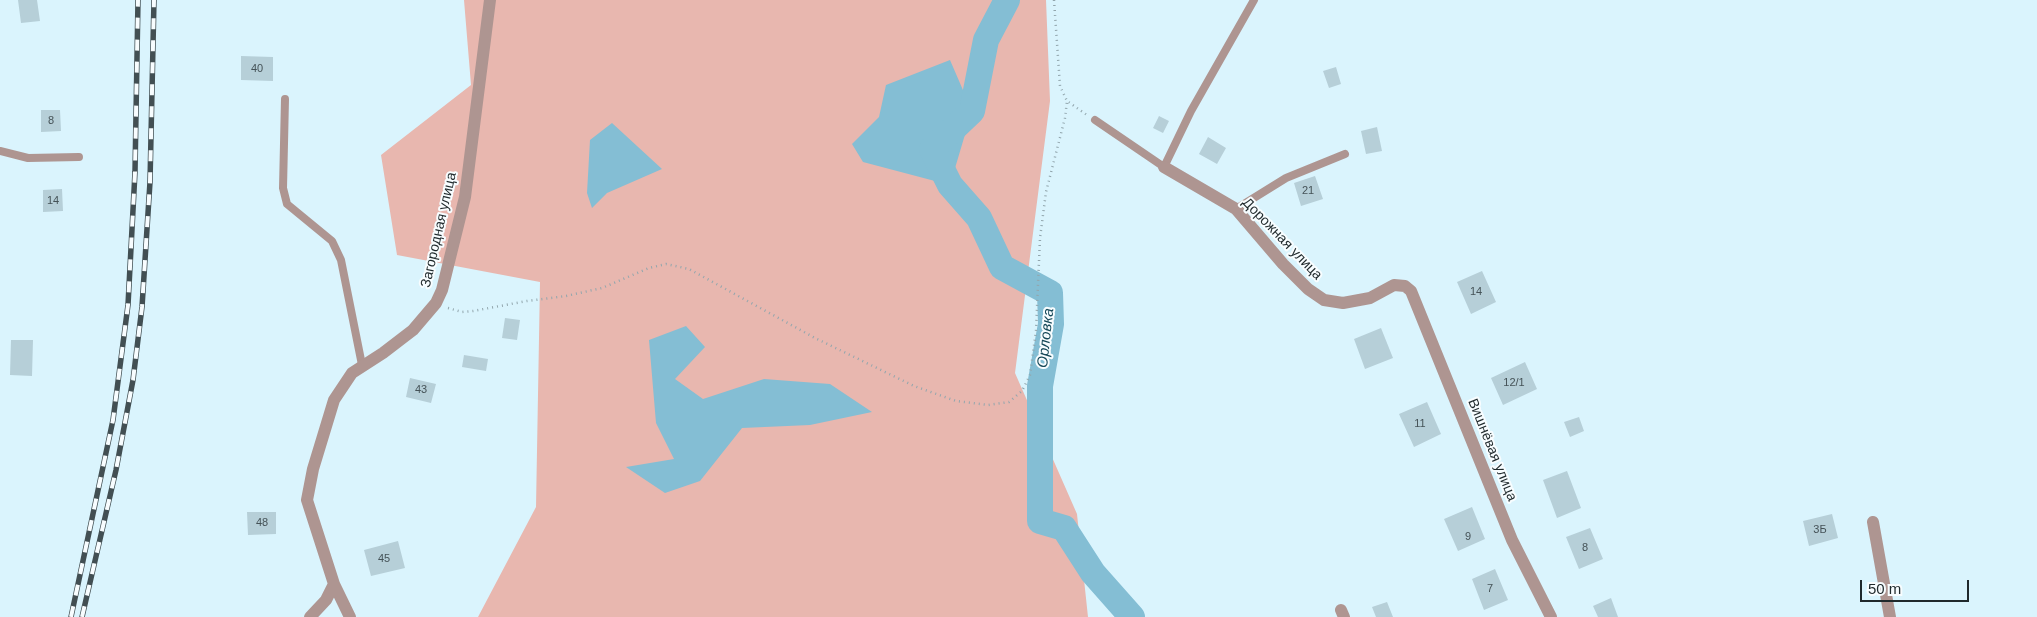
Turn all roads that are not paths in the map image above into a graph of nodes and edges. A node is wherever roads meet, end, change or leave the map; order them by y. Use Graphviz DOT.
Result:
graph roads {
  1 [pos="490,0"];
  2 [pos="1254,0"];
  3 [pos="285,99"];
  4 [pos="1095,120"];
  5 [pos="0,151"];
  6 [pos="1345,154"];
  7 [pos="80,157"];
  8 [pos="1164,167"];
  9 [pos="1236,209"];
  10 [pos="1411,291"];
  11 [pos="362,365"];
  12 [pos="1873,522"];
  13 [pos="334,584"];
  14 [pos="310,617"];
  15 [pos="350,617"];
  16 [pos="1550,617"];
  17 [pos="1890,617"];
  1 -- 11 [label="street, Загородная улица"];
  2 -- 8 [label="lane"];
  3 -- 11 [label="lane"];
  4 -- 8 [label="lane"];
  5 -- 7 [label="lane"];
  6 -- 9 [label="lane"];
  8 -- 9 [label="street, Дорожная улица"];
  9 -- 10 [label="street, Дорожная улица"];
  10 -- 16 [label="street, Вишнёвая улица"];
  11 -- 13 [label="street, Загородная улица"];
  12 -- 17 [label="street"];
  13 -- 14 [label="street"];
  13 -- 15 [label="street, Загородная улица"];
}
